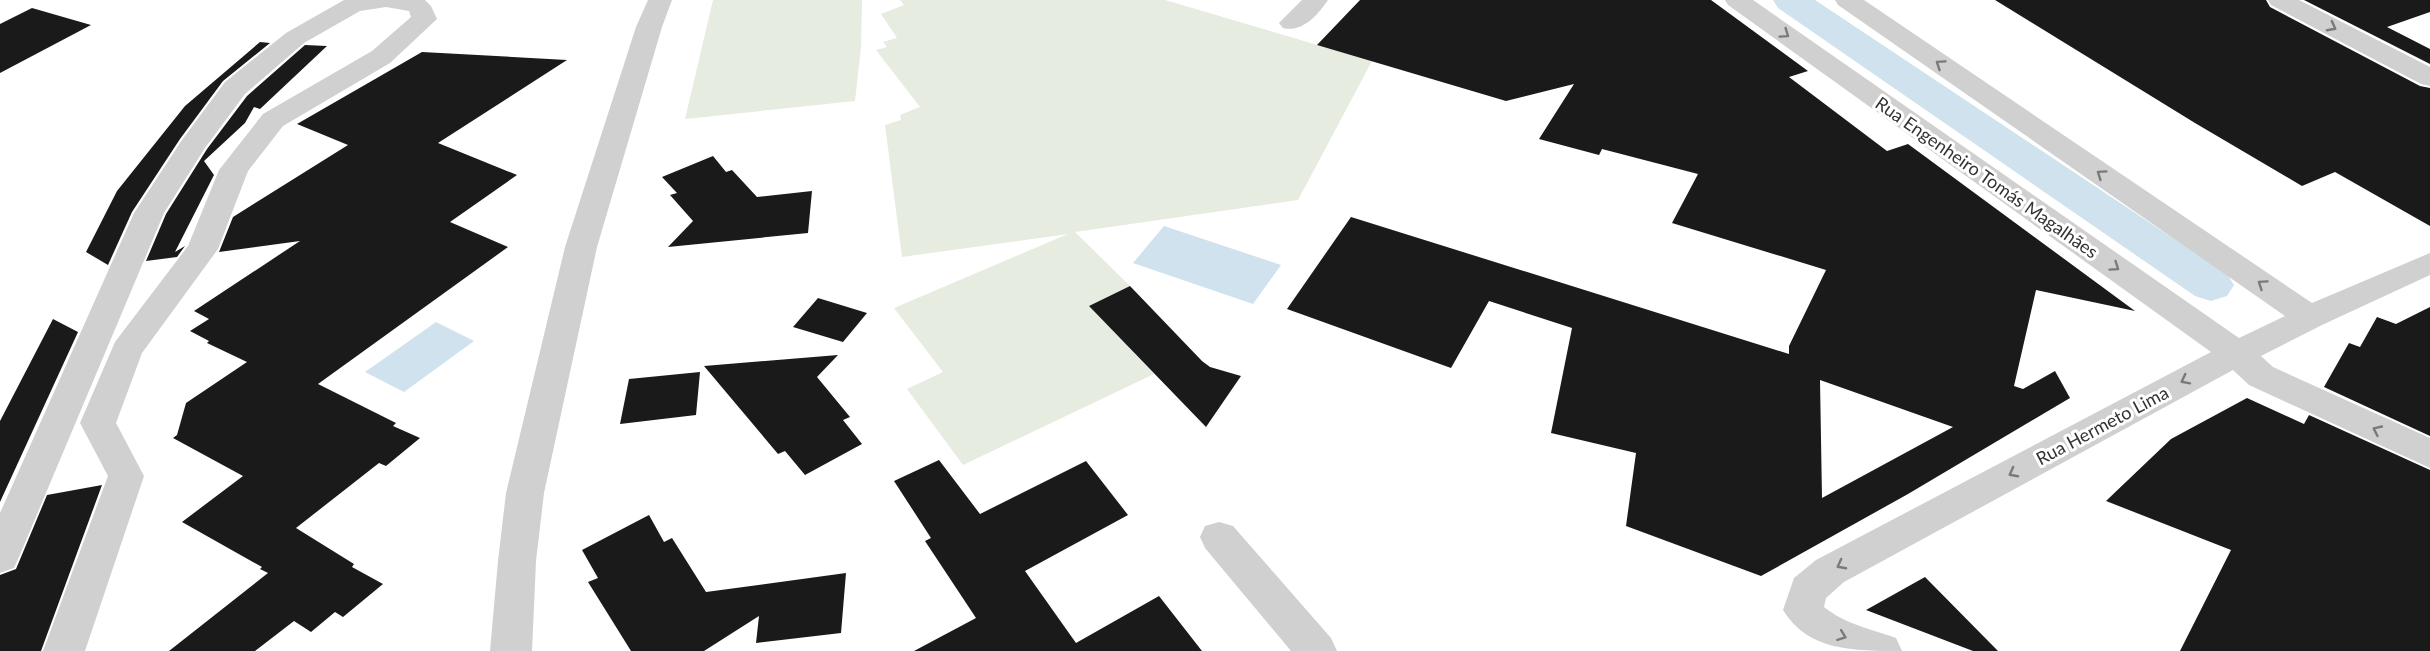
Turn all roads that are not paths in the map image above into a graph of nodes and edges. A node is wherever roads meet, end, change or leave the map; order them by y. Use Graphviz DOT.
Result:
graph roads {
  1 [pos="386,0"];
  2 [pos="660,0"];
  3 [pos="1316,0"];
  4 [pos="1737,0"];
  5 [pos="1846,0"];
  6 [pos="2280,0"];
  7 [pos="1292,23"];
  8 [pos="2430,78"];
  9 [pos="2430,263"];
  10 [pos="2310,317"];
  11 [pos="2237,354"];
  12 [pos="2430,454"];
  13 [pos="1219,537"];
  14 [pos="0,557"];
  15 [pos="64,651"];
  16 [pos="511,651"];
  17 [pos="1316,651"];
  18 [pos="1881,651"];
  1 -- 14 [label="street"];
  1 -- 15 [label="street"];
  2 -- 16 [label="street"];
  3 -- 7 [label="street"];
  4 -- 11 [label="street, Rua Engenheiro Tomás Magalhães, one-way"];
  10 -- 5 [label="street, one-way"];
  6 -- 8 [label="street, one-way"];
  9 -- 10 [label="street, Rua Hermeto Lima"];
  10 -- 11 [label="street, Rua Hermeto Lima"];
  12 -- 11 [label="street, Rua Engenheiro Tomás Magalhães, one-way"];
  11 -- 18 [label="street, Rua Hermeto Lima, one-way"];
  13 -- 17 [label="street"];
}
